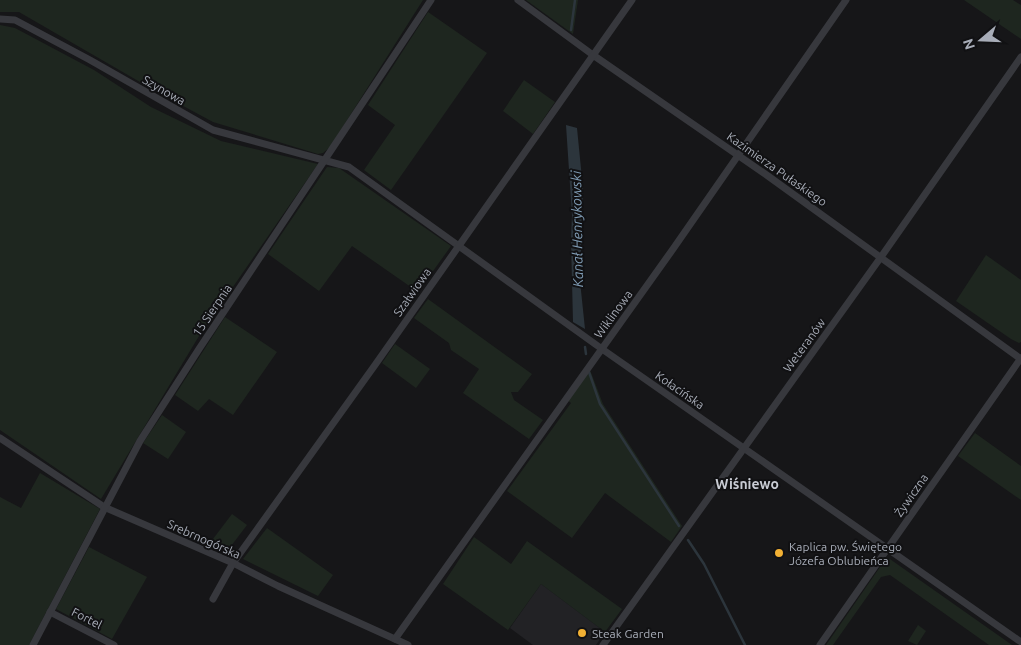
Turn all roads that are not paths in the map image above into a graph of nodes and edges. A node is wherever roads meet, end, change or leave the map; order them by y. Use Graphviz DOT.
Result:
graph roads {
  1 [pos="431,0"];
  2 [pos="518,0"];
  3 [pos="632,0"];
  4 [pos="846,0"];
  5 [pos="0,19"];
  6 [pos="593,55"];
  7 [pos="1021,57"];
  8 [pos="738,155"];
  9 [pos="326,161"];
  10 [pos="459,245"];
  11 [pos="881,257"];
  12 [pos="602,349"];
  13 [pos="1021,359"];
  14 [pos="0,438"];
  15 [pos="744,449"];
  16 [pos="104,507"];
  17 [pos="888,548"];
  18 [pos="233,563"];
  19 [pos="213,598"];
  20 [pos="50,612"];
  21 [pos="395,639"];
  22 [pos="1021,642"];
  23 [pos="33,645"];
  24 [pos="114,645"];
  25 [pos="408,645"];
  26 [pos="603,645"];
  27 [pos="820,645"];
  1 -- 9 [label="street, 15 Sierpnia"];
  2 -- 6 [label="street, Kazimierza Pułaskiego"];
  3 -- 6 [label="street, Szałwiowa"];
  4 -- 8 [label="street, Wiklinowa"];
  5 -- 9 [label="street, Szynowa"];
  6 -- 8 [label="street, Kazimierza Pułaskiego"];
  6 -- 10 [label="street, Szałwiowa"];
  7 -- 11 [label="street, Weteranów"];
  8 -- 11 [label="street, Kazimierza Pułaskiego"];
  8 -- 12 [label="street, Wiklinowa"];
  9 -- 10 [label="street, Kołacińska"];
  9 -- 16 [label="street, 15 Sierpnia"];
  10 -- 12 [label="street, Kołacińska"];
  10 -- 18 [label="street, Szałwiowa"];
  11 -- 13 [label="street, Kazimierza Pułaskiego"];
  11 -- 15 [label="street, Weteranów"];
  12 -- 15 [label="street, Kołacińska"];
  12 -- 21 [label="street, Wiklinowa"];
  13 -- 17 [label="street, Żywiczna"];
  14 -- 16 [label="street, Srebrnogórska"];
  15 -- 17 [label="street, Kołacińska"];
  15 -- 26 [label="street, Weteranów"];
  16 -- 18 [label="street, Srebrnogórska"];
  16 -- 20 [label="street, 15 Sierpnia"];
  17 -- 22 [label="street, Kołacińska"];
  17 -- 27 [label="street, Żywiczna"];
  18 -- 19 [label="street, Szałwiowa"];
  18 -- 21 [label="street, Srebrnogórska"];
  20 -- 23 [label="street, 15 Sierpnia"];
  20 -- 24 [label="street, Fortel"];
  21 -- 25 [label="street, Srebrnogórska"];
}
